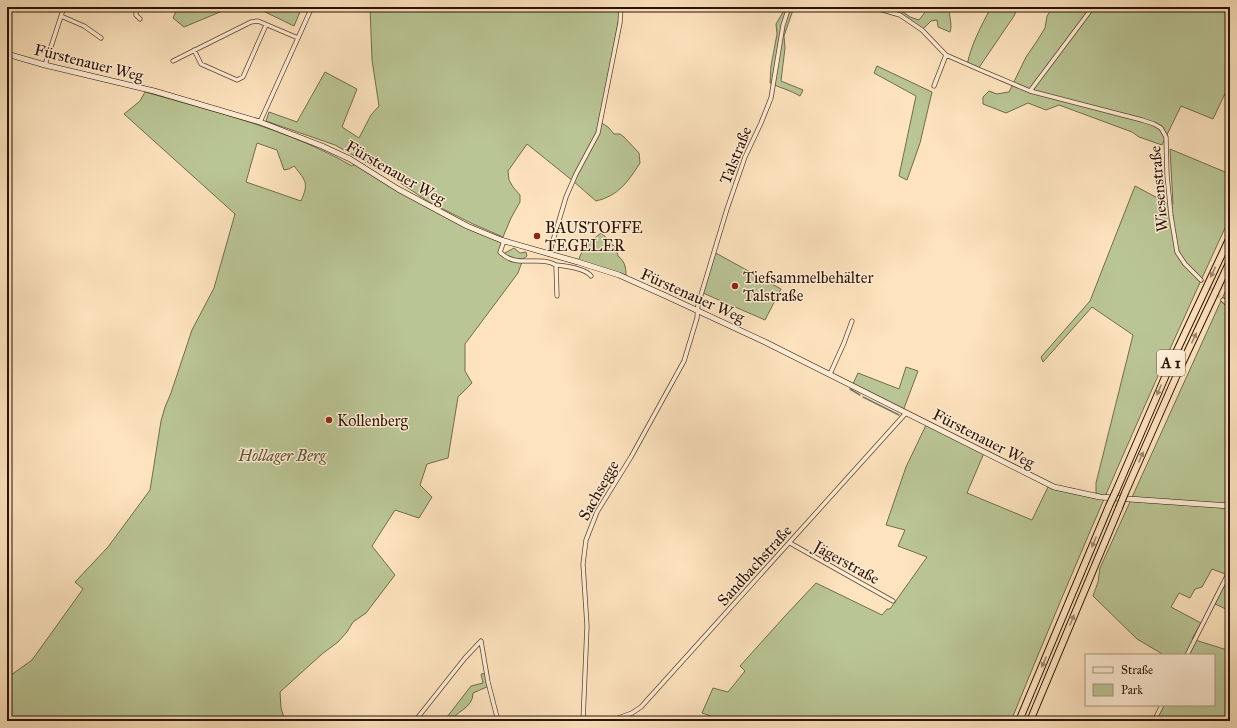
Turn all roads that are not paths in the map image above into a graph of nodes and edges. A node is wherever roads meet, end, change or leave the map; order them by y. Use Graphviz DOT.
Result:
graph roads {
  1 [pos="64,7"];
  2 [pos="132,7"];
  3 [pos="140,7"];
  4 [pos="312,7"];
  5 [pos="621,7"];
  6 [pos="789,7"];
  7 [pos="872,7"];
  8 [pos="1094,7"];
  9 [pos="136,11"];
  10 [pos="61,16"];
  11 [pos="140,19"];
  12 [pos="266,25"];
  13 [pos="101,38"];
  14 [pos="298,38"];
  15 [pos="194,50"];
  16 [pos="7,54"];
  17 [pos="946,55"];
  18 [pos="173,61"];
  19 [pos="45,65"];
  20 [pos="934,86"];
  21 [pos="1030,91"];
  22 [pos="260,122"];
  23 [pos="1230,237"];
  24 [pos="504,241"];
  25 [pos="549,254"];
  26 [pos="1230,261"];
  27 [pos="556,265"];
  28 [pos="591,276"];
  29 [pos="1201,280"];
  30 [pos="557,296"];
  31 [pos="1223,300"];
  32 [pos="1230,306"];
  33 [pos="698,311"];
  34 [pos="852,321"];
  35 [pos="830,374"];
  36 [pos="906,413"];
  37 [pos="1230,506"];
  38 [pos="790,543"];
  39 [pos="1230,570"];
  40 [pos="893,601"];
  41 [pos="1188,654"];
  42 [pos="1162,706"];
  43 [pos="415,721"];
  44 [pos="498,721"];
  45 [pos="583,721"];
  46 [pos="610,721"];
  47 [pos="1019,721"];
  48 [pos="1030,721"];
  49 [pos="1154,721"];
  1 -- 10 [label="street"];
  2 -- 9 [label="street"];
  3 -- 9 [label="street"];
  4 -- 14 [label="street"];
  5 -- 25 [label="street"];
  6 -- 33 [label="street, Talstraße"];
  7 -- 17 [label="street, Wiesenstraße"];
  8 -- 21 [label="street"];
  9 -- 11 [label="street"];
  10 -- 13 [label="street"];
  10 -- 19 [label="street"];
  12 -- 14 [label="street"];
  12 -- 15 [label="street"];
  12 -- 15 [label="street"];
  14 -- 22 [label="street"];
  15 -- 18 [label="street"];
  16 -- 19 [label="street, Fürstenauer Weg"];
  17 -- 20 [label="street"];
  17 -- 21 [label="street, Wiesenstraße"];
  19 -- 22 [label="street, Fürstenauer Weg"];
  21 -- 29 [label="street, Wiesenstraße"];
  22 -- 24 [label="street, Fürstenauer Weg"];
  23 -- 47 [label="highway, A 1, one-way, bridge"];
  24 -- 25 [label="street, Fürstenauer Weg"];
  24 -- 27 [label="street"];
  25 -- 33 [label="street, Fürstenauer Weg"];
  48 -- 26 [label="highway, A 1, one-way, bridge"];
  27 -- 28 [label="street"];
  27 -- 30 [label="street"];
  31 -- 32 [label="street"];
  33 -- 35 [label="street, Fürstenauer Weg"];
  33 -- 45 [label="street, Sachsegge"];
  34 -- 35 [label="street"];
  35 -- 36 [label="street, Fürstenauer Weg"];
  36 -- 37 [label="street, Fürstenauer Weg"];
  36 -- 38 [label="street, Sandbachstraße"];
  38 -- 40 [label="street, Jägerstraße"];
  38 -- 46 [label="street, Sandbachstraße"];
  39 -- 41 [label="street"];
  42 -- 49 [label="street"];
  43 -- 44 [label="street"];
}
